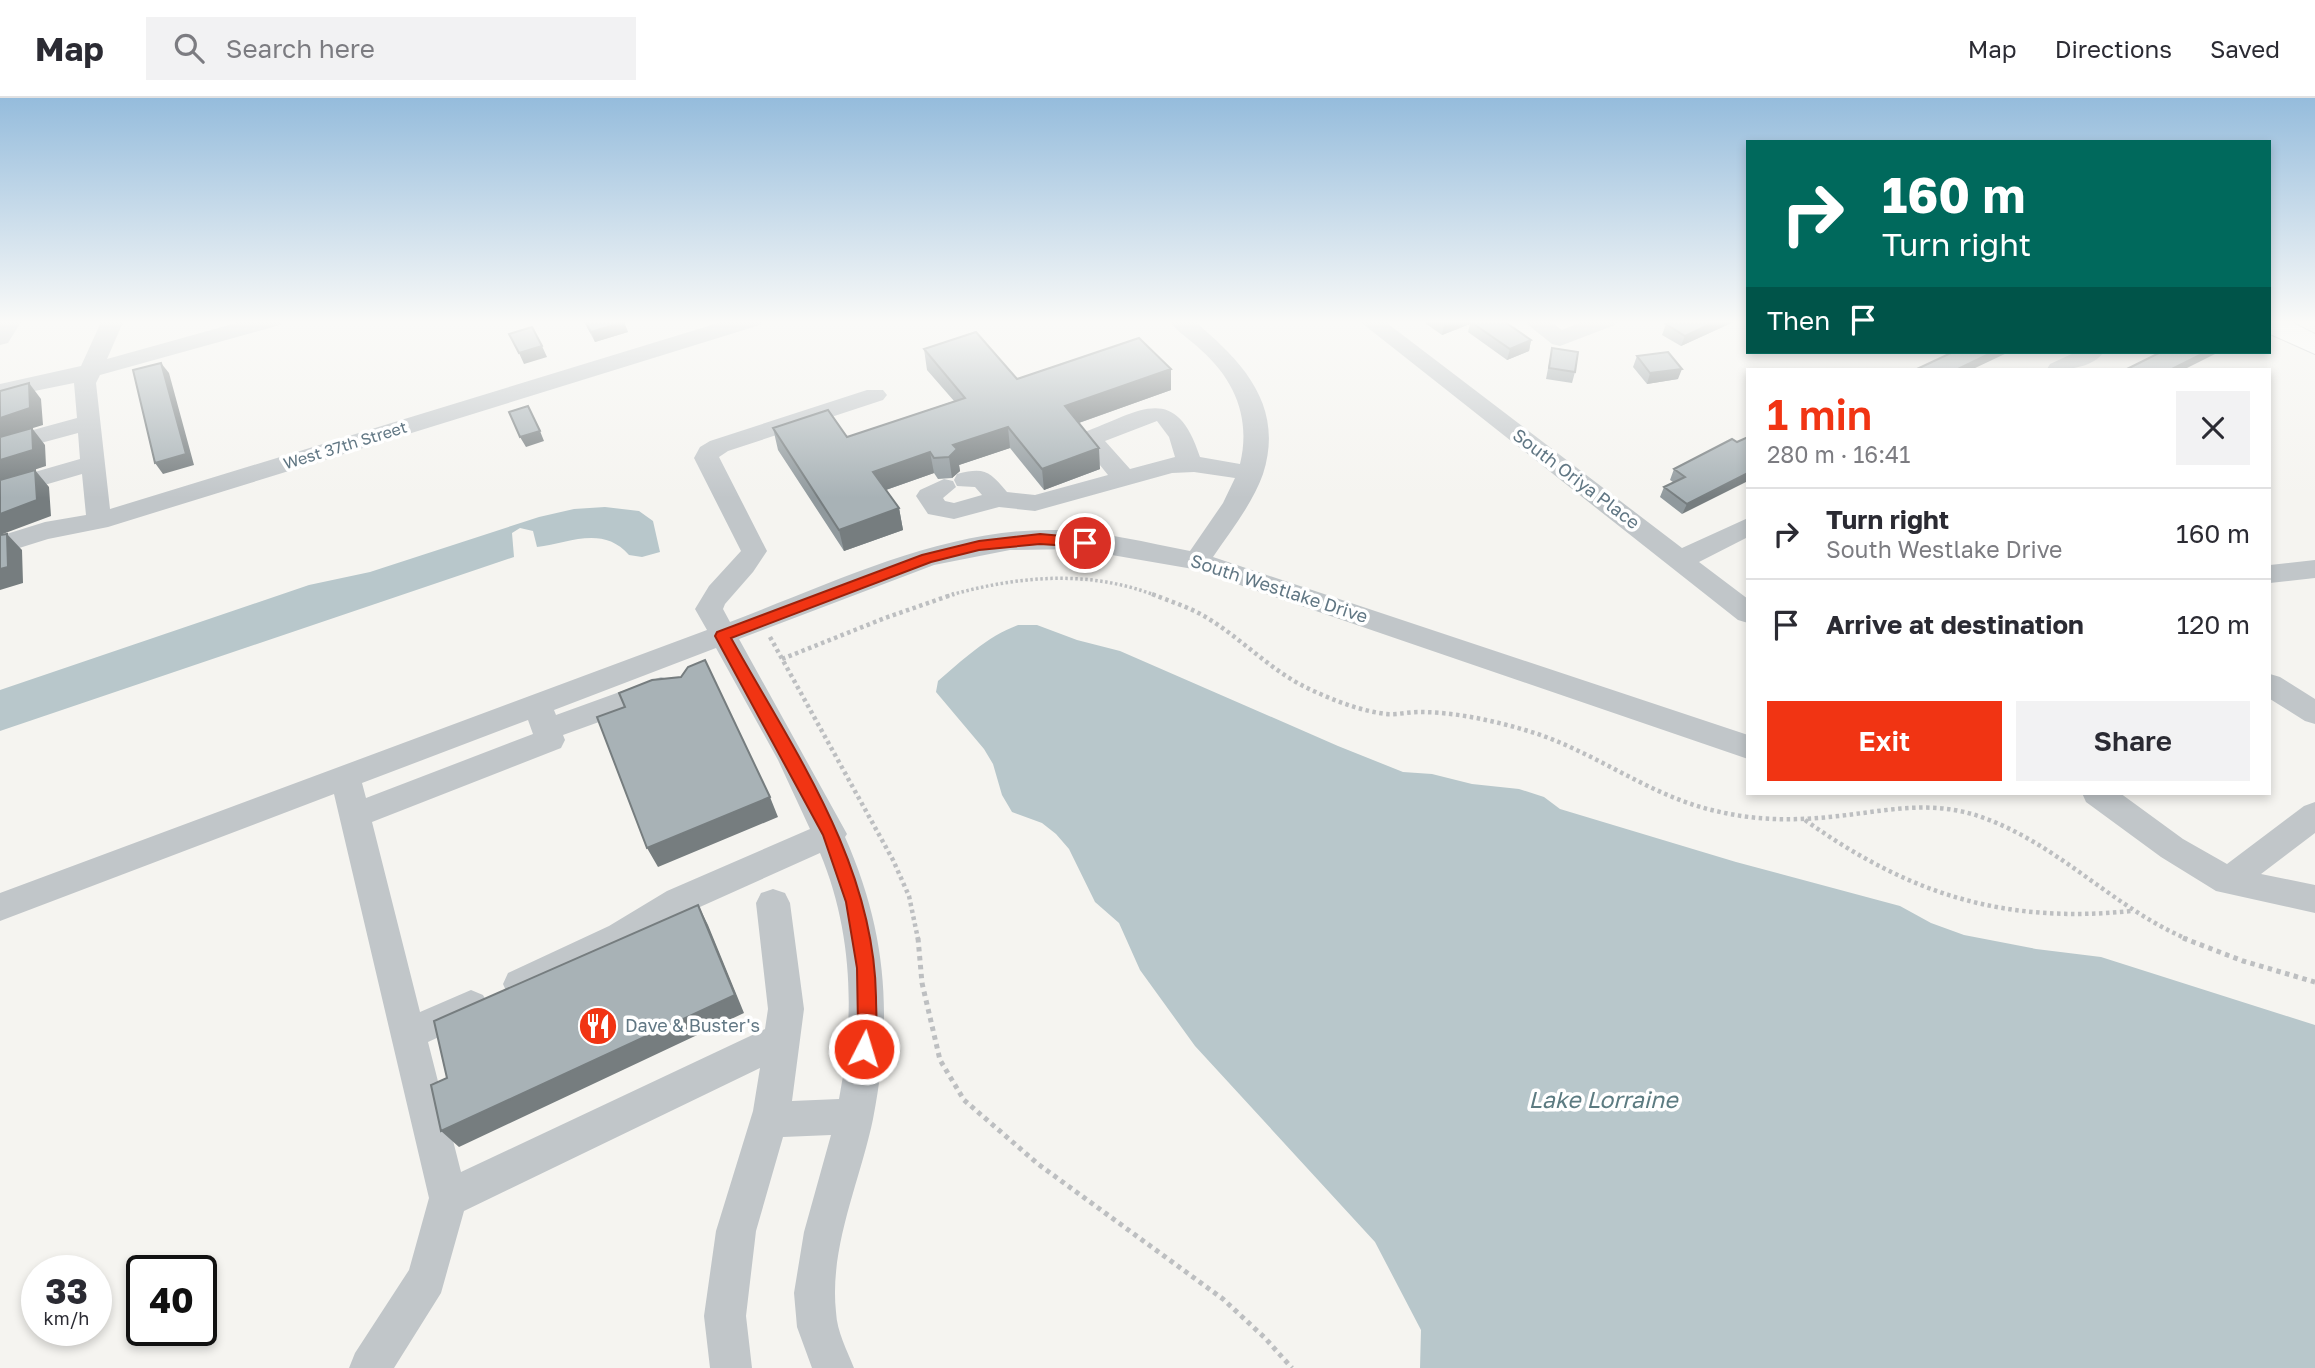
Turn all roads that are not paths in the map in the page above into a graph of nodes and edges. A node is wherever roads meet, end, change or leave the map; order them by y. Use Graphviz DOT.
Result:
graph roads {
  1 [pos="65,379"];
  2 [pos="81,379"];
  3 [pos="88,379"];
  4 [pos="559,379"];
  5 [pos="1240,379"];
  6 [pos="1446,379"];
  7 [pos="0,391"];
  8 [pos="875,395"];
  9 [pos="0,406"];
  10 [pos="89,422"];
  11 [pos="0,447"];
  12 [pos="93,463"];
  13 [pos="1190,465"];
  14 [pos="1251,474"];
  15 [pos="1125,478"];
  16 [pos="0,490"];
  17 [pos="980,504"];
  18 [pos="99,521"];
  19 [pos="1746,527"];
  20 [pos="998,543"];
  21 [pos="0,545"];
  22 [pos="1681,560"];
  23 [pos="1197,561"];
  24 [pos="2315,569"];
  25 [pos="2271,574"];
  26 [pos="1746,611"];
  27 [pos="723,636"];
  28 [pos="2271,686"];
  29 [pos="680,687"];
  30 [pos="2315,713"];
  31 [pos="542,717"];
  32 [pos="1746,746"];
  33 [pos="345,777"];
  34 [pos="2099,795"];
  35 [pos="2315,815"];
  36 [pos="354,816"];
  37 [pos="831,834"];
  38 [pos="2228,881"];
  39 [pos="2315,899"];
  40 [pos="773,903"];
  41 [pos="0,906"];
  42 [pos="408,1034"];
  43 [pos="782,1039"];
  44 [pos="854,1117"];
  45 [pos="769,1119"];
  46 [pos="448,1198"];
  47 [pos="370,1368"];
  48 [pos="731,1368"];
  49 [pos="833,1368"];
  1 -- 7 [label="street"];
  2 -- 9 [label="street"];
  3 -- 10 [label="street"];
  4 -- 18 [label="street, West 37th Street"];
  5 -- 14 [label="street"];
  6 -- 22 [label="street, South Oriya Place"];
  8 -- 27 [label="street"];
  10 -- 11 [label="street"];
  10 -- 12 [label="street"];
  12 -- 16 [label="street"];
  12 -- 18 [label="street"];
  13 -- 14 [label="street"];
  13 -- 15 [label="street"];
  13 -- 15 [label="street"];
  14 -- 23 [label="street"];
  15 -- 17 [label="street"];
  17 -- 17 [label="street"];
  17 -- 20 [label="street"];
  18 -- 21 [label="street, West 37th Street"];
  19 -- 22 [label="street"];
  20 -- 23 [label="street, South Westlake Drive"];
  20 -- 27 [label="street, South Westlake Drive"];
  22 -- 26 [label="street, South Oriya Place"];
  23 -- 32 [label="street, South Westlake Drive"];
  24 -- 25 [label="street"];
  27 -- 31 [label="street, South Westlake Drive"];
  27 -- 37 [label="street"];
  28 -- 30 [label="street"];
  29 -- 31 [label="street"];
  31 -- 33 [label="street"];
  31 -- 36 [label="street"];
  33 -- 36 [label="street"];
  33 -- 41 [label="street"];
  34 -- 38 [label="street"];
  35 -- 38 [label="street"];
  36 -- 42 [label="street"];
  37 -- 42 [label="street"];
  37 -- 44 [label="street"];
  38 -- 39 [label="street"];
  40 -- 43 [label="street"];
  42 -- 46 [label="street"];
  43 -- 45 [label="street"];
  43 -- 46 [label="street"];
  44 -- 45 [label="street"];
  44 -- 49 [label="street"];
  45 -- 48 [label="street"];
  46 -- 47 [label="street"];
}
